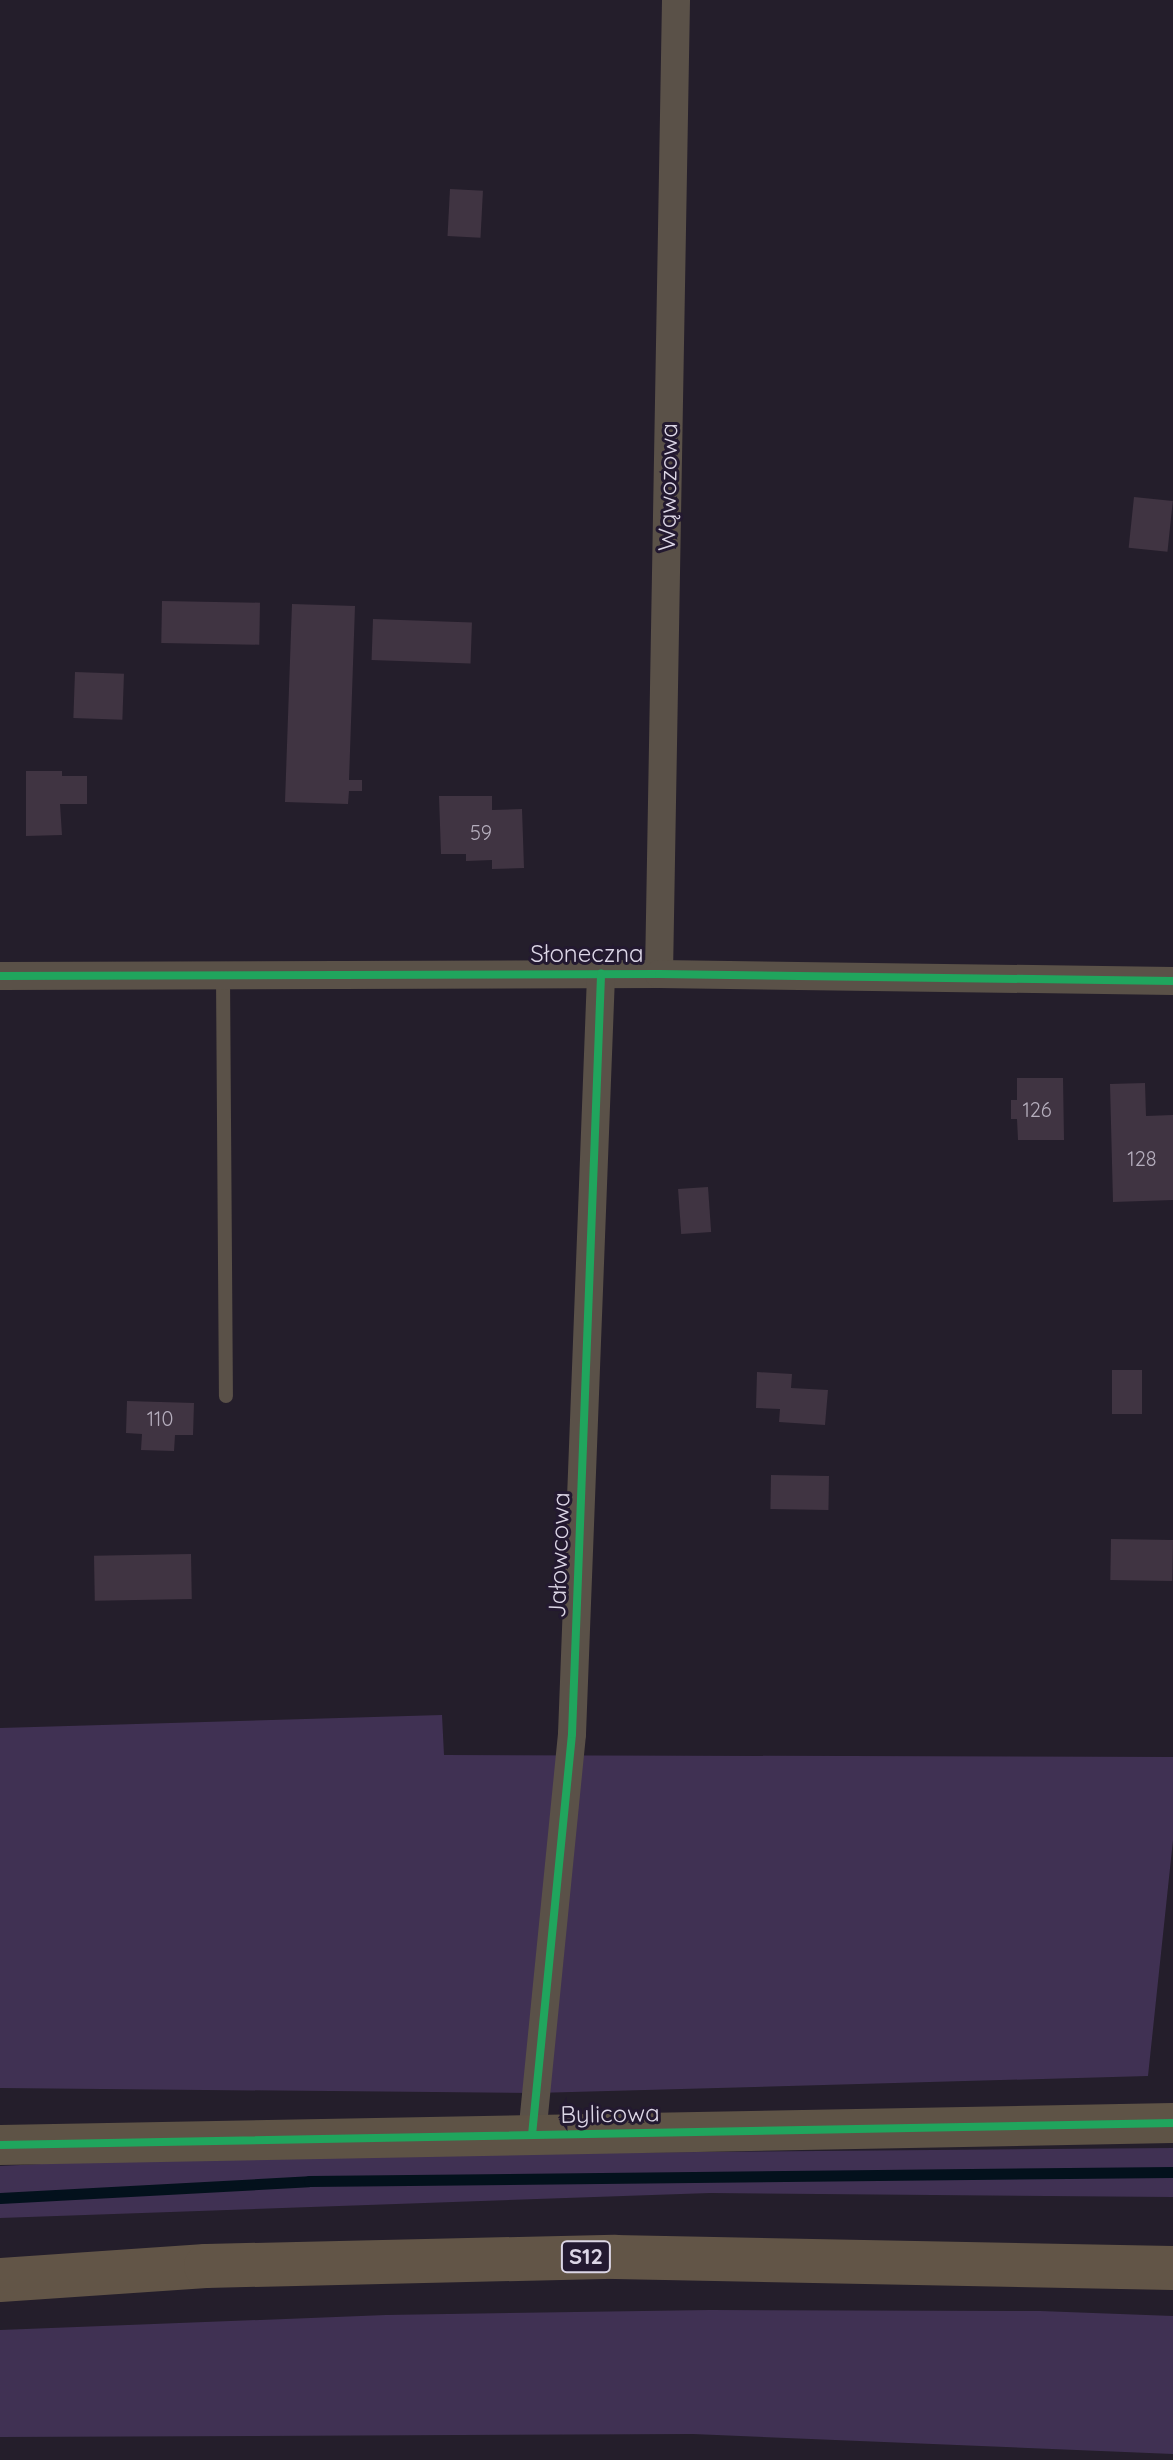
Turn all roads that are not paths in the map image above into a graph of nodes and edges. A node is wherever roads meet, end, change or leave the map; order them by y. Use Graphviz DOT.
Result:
graph roads {
  1 [pos="676,0"];
  2 [pos="601,974"];
  3 [pos="659,974"];
  4 [pos="0,976"];
  5 [pos="223,976"];
  6 [pos="1173,981"];
  7 [pos="226,1396"];
  8 [pos="1173,2123"];
  9 [pos="532,2135"];
  10 [pos="0,2145"];
  11 [pos="1173,2268"];
  12 [pos="0,2280"];
  1 -- 3 [label="street, Wąwozowa"];
  2 -- 3 [label="street, Słoneczna"];
  2 -- 5 [label="street, Słoneczna"];
  2 -- 9 [label="street, Jałowcowa"];
  3 -- 6 [label="street, Słoneczna"];
  4 -- 5 [label="street, Słoneczna"];
  5 -- 7 [label="lane"];
  8 -- 9 [label="street, Bylicowa"];
  9 -- 10 [label="street, Bylicowa"];
  11 -- 12 [label="highway, S12"];
}
